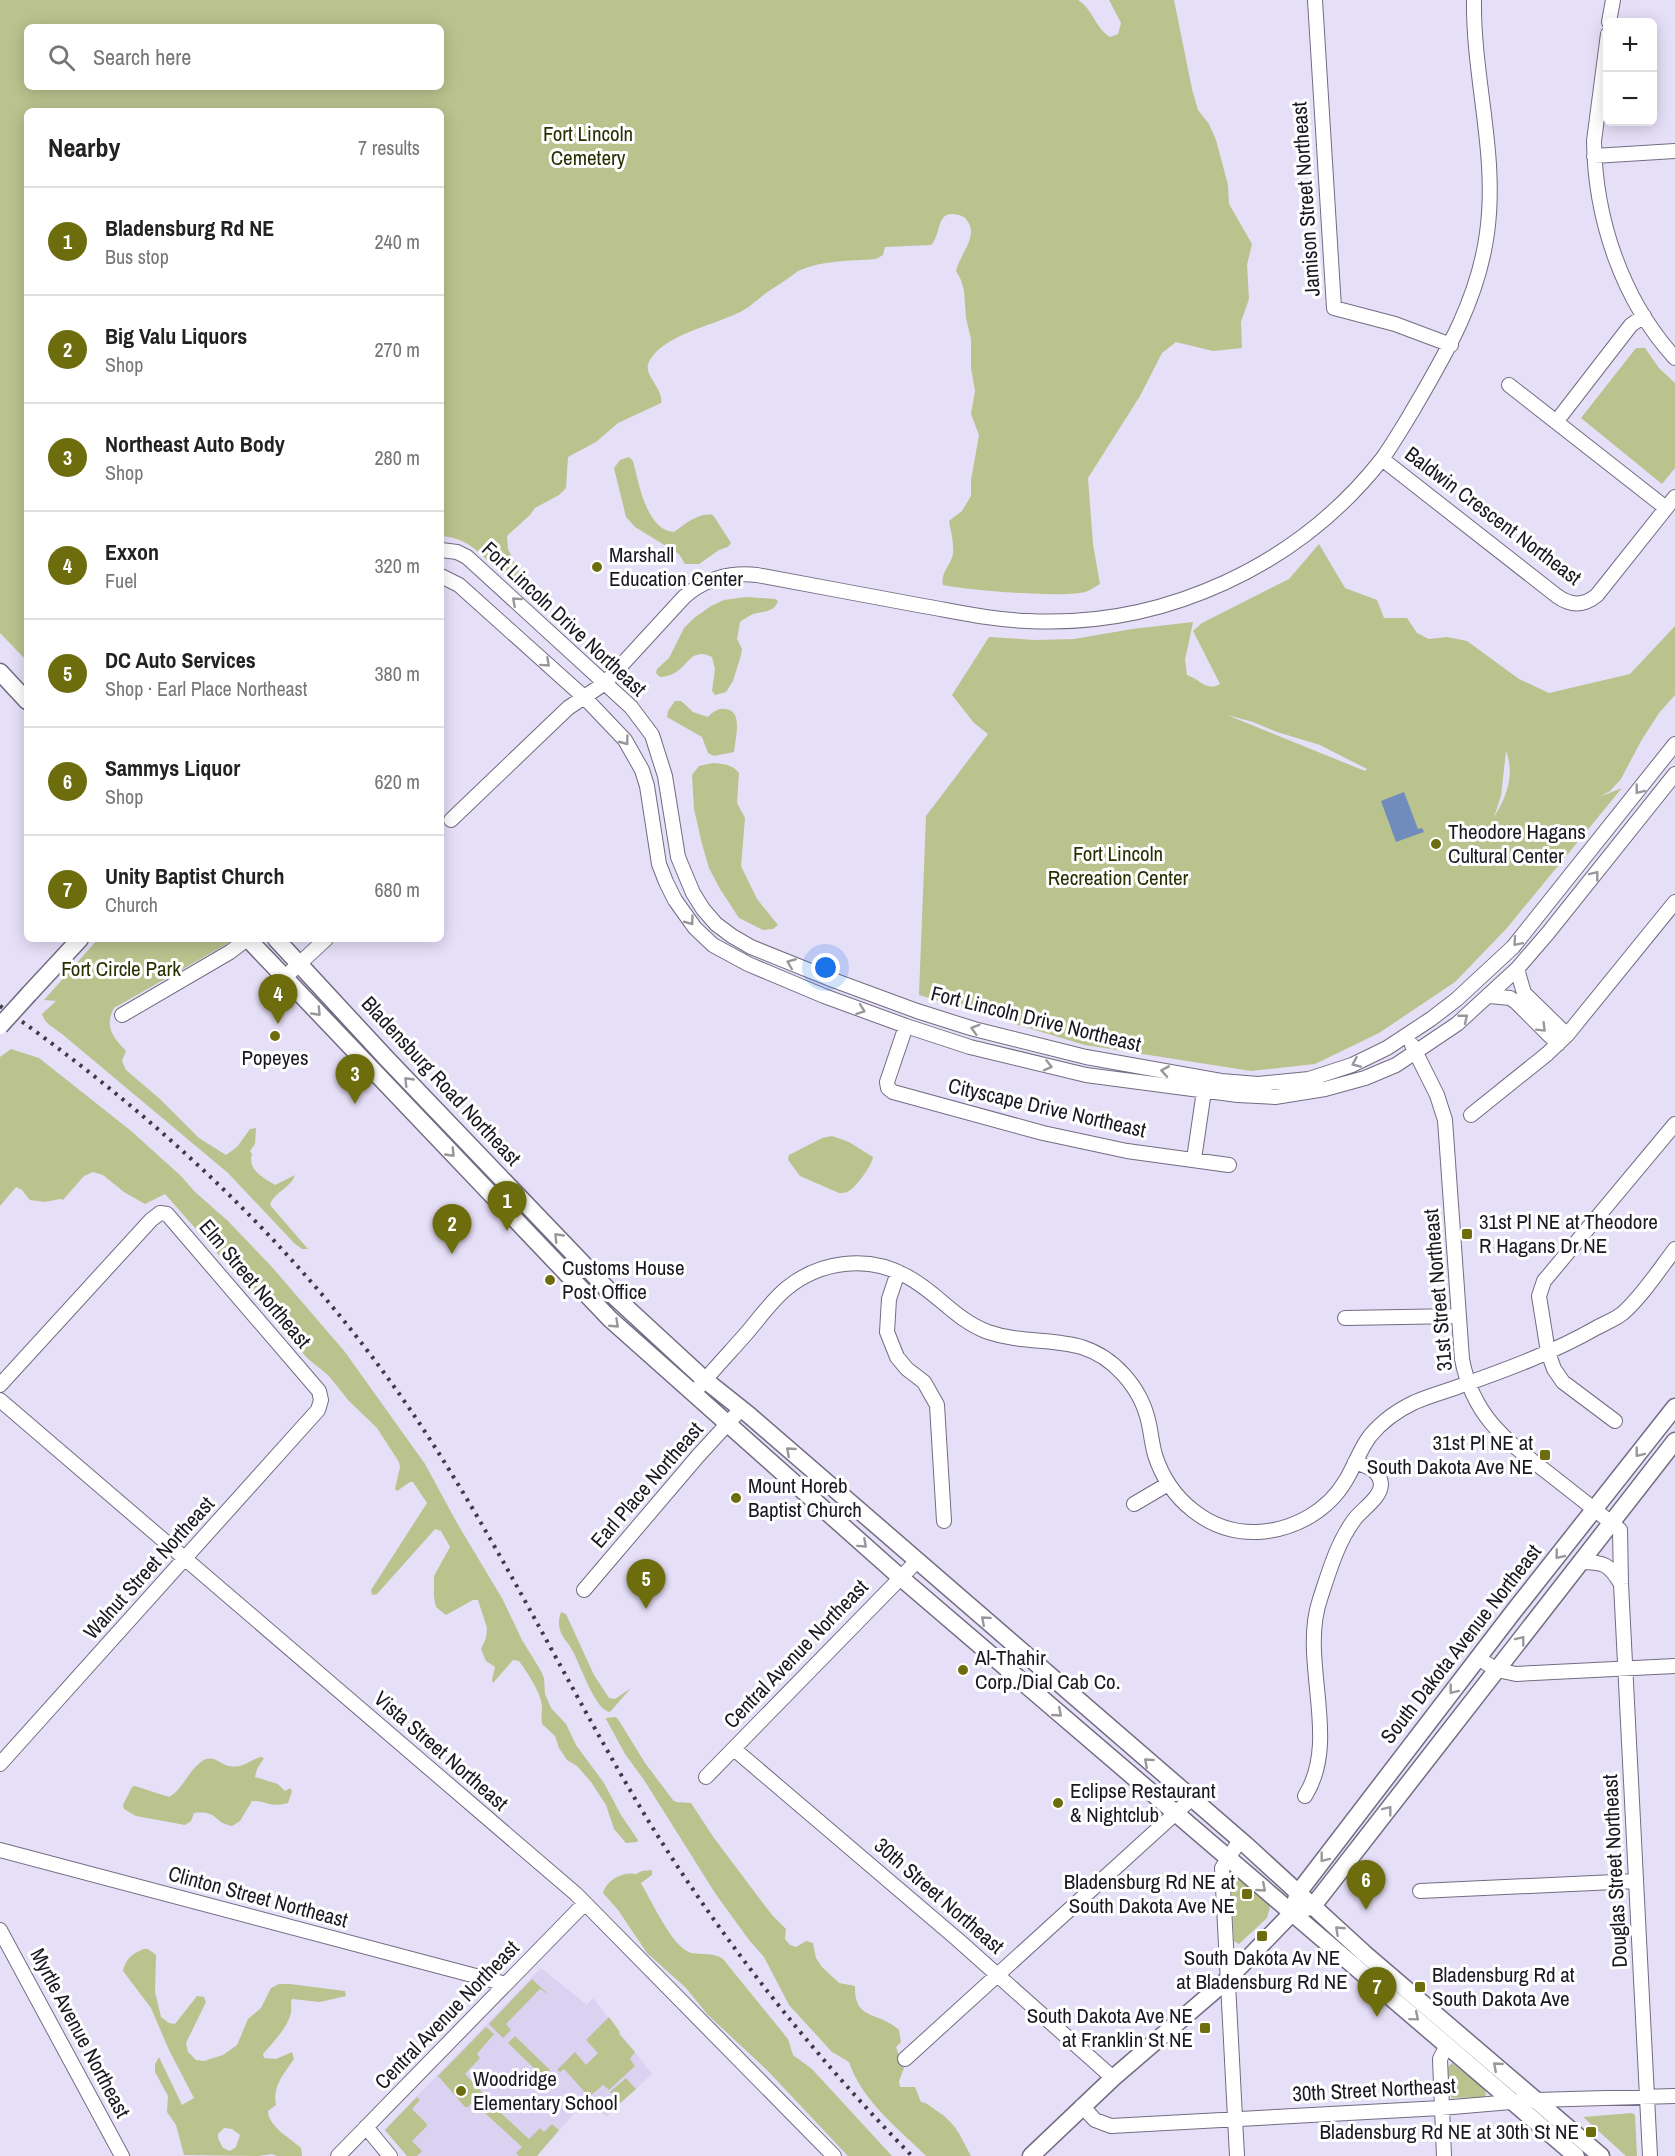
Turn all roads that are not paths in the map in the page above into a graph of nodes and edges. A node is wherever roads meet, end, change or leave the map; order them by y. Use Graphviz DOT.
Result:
graph roads {
  1 [pos="1315,0"];
  2 [pos="1474,0"];
  3 [pos="1613,0"];
  4 [pos="1610,18"];
  5 [pos="1603,67"];
  6 [pos="1675,151"];
  7 [pos="1594,156"];
  8 [pos="1644,316"];
  9 [pos="1451,345"];
  10 [pos="1675,358"];
  11 [pos="1509,386"];
  12 [pos="1556,422"];
  13 [pos="1382,459"];
  14 [pos="1675,497"];
  15 [pos="1666,508"];
  16 [pos="444,550"];
  17 [pos="444,578"];
  18 [pos="0,672"];
  19 [pos="605,682"];
  20 [pos="24,698"];
  21 [pos="585,698"];
  22 [pos="1675,744"];
  23 [pos="1675,774"];
  24 [pos="451,820"];
  25 [pos="1675,902"];
  26 [pos="77,942"];
  27 [pos="244,942"];
  28 [pos="251,942"];
  29 [pos="279,942"];
  30 [pos="323,942"];
  31 [pos="300,963"];
  32 [pos="1517,969"];
  33 [pos="284,978"];
  34 [pos="1490,996"];
  35 [pos="122,1015"];
  36 [pos="353,1021"];
  37 [pos="0,1026"];
  38 [pos="906,1026"];
  39 [pos="339,1035"];
  40 [pos="1407,1035"];
  41 [pos="1563,1039"];
  42 [pos="1416,1052"];
  43 [pos="1336,1079"];
  44 [pos="1204,1091"];
  45 [pos="1472,1115"];
  46 [pos="1675,1124"];
  47 [pos="1194,1159"];
  48 [pos="1229,1165"];
  49 [pos="1675,1249"];
  50 [pos="898,1272"];
  51 [pos="1459,1316"];
  52 [pos="1346,1318"];
  53 [pos="1548,1352"];
  54 [pos="705,1380"];
  55 [pos="1468,1383"];
  56 [pos="0,1385"];
  57 [pos="693,1395"];
  58 [pos="320,1396"];
  59 [pos="0,1401"];
  60 [pos="1675,1407"];
  61 [pos="741,1409"];
  62 [pos="1615,1421"];
  63 [pos="728,1424"];
  64 [pos="1675,1442"];
  65 [pos="1355,1462"];
  66 [pos="1168,1484"];
  67 [pos="1134,1504"];
  68 [pos="1595,1510"];
  69 [pos="944,1521"];
  70 [pos="1612,1523"];
  71 [pos="185,1559"];
  72 [pos="916,1561"];
  73 [pos="1581,1562"];
  74 [pos="900,1578"];
  75 [pos="1621,1584"];
  76 [pos="584,1590"];
  77 [pos="1478,1658"];
  78 [pos="1675,1666"];
  79 [pos="1626,1669"];
  80 [pos="1497,1670"];
  81 [pos="734,1749"];
  82 [pos="0,1764"];
  83 [pos="706,1778"];
  84 [pos="1305,1796"];
  85 [pos="1191,1799"];
  86 [pos="1175,1814"];
  87 [pos="1350,1824"];
  88 [pos="1367,1838"];
  89 [pos="1240,1840"];
  90 [pos="0,1850"];
  91 [pos="1228,1858"];
  92 [pos="1636,1881"];
  93 [pos="1420,1891"];
  94 [pos="1298,1893"];
  95 [pos="585,1903"];
  96 [pos="1313,1906"];
  97 [pos="1292,1913"];
  98 [pos="0,1930"];
  99 [pos="998,1975"];
  100 [pos="1227,1980"];
  101 [pos="506,1984"];
  102 [pos="1448,2045"];
  103 [pos="905,2059"];
  104 [pos="1113,2078"];
  105 [pos="1675,2096"];
  106 [pos="1647,2097"];
  107 [pos="1536,2100"];
  108 [pos="1513,2102"];
  109 [pos="1082,2106"];
  110 [pos="1441,2108"];
  111 [pos="1235,2118"];
  112 [pos="366,2127"];
  113 [pos="122,2156"];
  114 [pos="338,2156"];
  115 [pos="390,2156"];
  116 [pos="834,2156"];
  117 [pos="1031,2156"];
  118 [pos="1237,2156"];
  119 [pos="1444,2156"];
  120 [pos="1576,2156"];
  121 [pos="1601,2156"];
  122 [pos="1650,2156"];
  1 -- 9 [label="street, Jamison Street Northeast"];
  2 -- 9 [label="street"];
  3 -- 4 [label="street"];
  5 -- 7 [label="street"];
  6 -- 7 [label="street"];
  7 -- 8 [label="street"];
  8 -- 10 [label="street"];
  8 -- 12 [label="street"];
  9 -- 13 [label="street"];
  11 -- 12 [label="street"];
  12 -- 15 [label="street"];
  13 -- 15 [label="street, Baldwin Crescent Northeast"];
  13 -- 19 [label="street"];
  14 -- 15 [label="street, Baldwin Crescent Northeast"];
  19 -- 16 [label="street, Fort Lincoln Drive Northeast, one-way"];
  17 -- 21 [label="street, Fort Lincoln Drive Northeast, one-way"];
  18 -- 20 [label="main road"];
  19 -- 21 [label="street"];
  43 -- 19 [label="street, Fort Lincoln Drive Northeast, one-way"];
  21 -- 24 [label="street"];
  21 -- 38 [label="street, Fort Lincoln Drive Northeast, one-way"];
  22 -- 40 [label="street, Fort Lincoln Drive Northeast, one-way"];
  32 -- 23 [label="street, Fort Lincoln Drive Northeast, one-way"];
  25 -- 41 [label="street"];
  26 -- 37 [label="main road, bridge"];
  27 -- 35 [label="street"];
  28 -- 33 [label="main road, Bladensburg Road Northeast"];
  29 -- 31 [label="main road, Bladensburg Road Northeast"];
  30 -- 31 [label="street"];
  31 -- 33 [label="street"];
  31 -- 36 [label="main road, Bladensburg Road Northeast"];
  32 -- 34 [label="street, Fort Lincoln Drive Northeast"];
  32 -- 41 [label="street"];
  33 -- 39 [label="main road, Bladensburg Road Northeast, one-way"];
  34 -- 41 [label="street, one-way"];
  42 -- 34 [label="street, Fort Lincoln Drive Northeast, one-way"];
  36 -- 39 [label="main road"];
  54 -- 36 [label="main road, Bladensburg Road Northeast, one-way"];
  38 -- 44 [label="street, Fort Lincoln Drive Northeast, one-way"];
  38 -- 47 [label="street, Cityscape Drive Northeast"];
  39 -- 57 [label="main road, Bladensburg Road Northeast, one-way"];
  40 -- 42 [label="street, 31st Street Northeast"];
  40 -- 43 [label="street, Fort Lincoln Drive Northeast, one-way"];
  41 -- 45 [label="street"];
  42 -- 43 [label="street, Fort Lincoln Drive Northeast"];
  42 -- 51 [label="street, 31st Street Northeast"];
  43 -- 44 [label="street, Fort Lincoln Drive Northeast"];
  44 -- 47 [label="street"];
  46 -- 53 [label="street"];
  47 -- 48 [label="street, Cityscape Drive Northeast"];
  49 -- 53 [label="street"];
  50 -- 54 [label="street"];
  50 -- 66 [label="street"];
  50 -- 69 [label="street"];
  51 -- 52 [label="street"];
  51 -- 55 [label="street, 31st Street Northeast"];
  53 -- 55 [label="street"];
  53 -- 62 [label="street"];
  54 -- 57 [label="street"];
  54 -- 61 [label="main road, Bladensburg Road Northeast"];
  55 -- 65 [label="street"];
  55 -- 68 [label="street, 31st Street Northeast"];
  56 -- 58 [label="street, Elm Street Northeast"];
  57 -- 63 [label="main road, Bladensburg Road Northeast"];
  58 -- 71 [label="street, Walnut Street Northeast"];
  59 -- 71 [label="street, Vista Street Northeast"];
  60 -- 68 [label="main road, South Dakota Avenue Northeast, one-way"];
  61 -- 63 [label="street, Earl Place Northeast"];
  72 -- 61 [label="main road, Bladensburg Road Northeast, one-way"];
  63 -- 74 [label="main road, Bladensburg Road Northeast, one-way"];
  63 -- 76 [label="street, Earl Place Northeast"];
  64 -- 70 [label="main road"];
  65 -- 66 [label="street"];
  65 -- 84 [label="street"];
  66 -- 67 [label="street"];
  68 -- 70 [label="street, 31st Street Northeast"];
  68 -- 77 [label="main road, South Dakota Avenue Northeast, one-way"];
  70 -- 73 [label="main road"];
  70 -- 75 [label="street, Douglas Street Northeast"];
  71 -- 82 [label="street, Walnut Street Northeast"];
  71 -- 95 [label="street, Vista Street Northeast"];
  72 -- 74 [label="street, Central Avenue Northeast"];
  85 -- 72 [label="main road, Bladensburg Road Northeast, one-way"];
  73 -- 75 [label="street"];
  80 -- 73 [label="main road, one-way"];
  74 -- 81 [label="street, Central Avenue Northeast"];
  74 -- 86 [label="main road, Bladensburg Road Northeast, one-way"];
  75 -- 79 [label="street, Douglas Street Northeast"];
  77 -- 80 [label="street"];
  77 -- 87 [label="main road, South Dakota Avenue Northeast, one-way"];
  78 -- 79 [label="street"];
  79 -- 80 [label="street"];
  79 -- 92 [label="street, Douglas Street Northeast"];
  88 -- 80 [label="main road, one-way"];
  81 -- 83 [label="street, Central Avenue Northeast"];
  81 -- 99 [label="street, 30th Street Northeast"];
  85 -- 86 [label="street"];
  85 -- 89 [label="main road, Bladensburg Road Northeast"];
  86 -- 91 [label="main road, Bladensburg Road Northeast"];
  86 -- 99 [label="street"];
  87 -- 88 [label="main road"];
  87 -- 94 [label="main road, South Dakota Avenue Northeast, one-way"];
  88 -- 96 [label="main road"];
  89 -- 91 [label="street"];
  89 -- 94 [label="main road, Bladensburg Road Northeast"];
  90 -- 101 [label="street, Clinton Street Northeast"];
  91 -- 97 [label="main road, Bladensburg Road Northeast, one-way"];
  91 -- 100 [label="street"];
  92 -- 93 [label="street"];
  92 -- 106 [label="street, Douglas Street Northeast"];
  94 -- 96 [label="main road, Bladensburg Road Northeast"];
  94 -- 97 [label="main road, South Dakota Avenue Northeast"];
  95 -- 101 [label="street, Central Avenue Northeast"];
  95 -- 116 [label="street, Vista Street Northeast"];
  96 -- 97 [label="main road, South Dakota Avenue Northeast"];
  107 -- 96 [label="main road, Bladensburg Road Northeast, one-way"];
  97 -- 100 [label="main road, South Dakota Avenue Northeast"];
  97 -- 102 [label="main road, Bladensburg Road Northeast, one-way"];
  98 -- 113 [label="street, Myrtle Avenue Northeast"];
  99 -- 103 [label="street"];
  99 -- 104 [label="street, 30th Street Northeast"];
  100 -- 104 [label="main road, South Dakota Avenue Northeast"];
  100 -- 111 [label="street"];
  101 -- 112 [label="street, Central Avenue Northeast"];
  102 -- 108 [label="main road, Bladensburg Road Northeast"];
  102 -- 110 [label="street"];
  104 -- 109 [label="main road, South Dakota Avenue Northeast"];
  105 -- 106 [label="street, 30th Street Northeast"];
  106 -- 107 [label="street, 30th Street Northeast"];
  106 -- 122 [label="street, Douglas Street Northeast"];
  107 -- 108 [label="street, 30th Street Northeast"];
  107 -- 121 [label="main road, Bladensburg Road Northeast"];
  108 -- 110 [label="street, 30th Street Northeast"];
  108 -- 120 [label="main road, Bladensburg Road Northeast"];
  109 -- 111 [label="street, 30th Street Northeast"];
  109 -- 117 [label="main road, South Dakota Avenue Northeast"];
  110 -- 111 [label="street, 30th Street Northeast"];
  110 -- 119 [label="street"];
  111 -- 118 [label="street"];
  112 -- 114 [label="street, Central Avenue Northeast"];
  112 -- 115 [label="street"];
}
